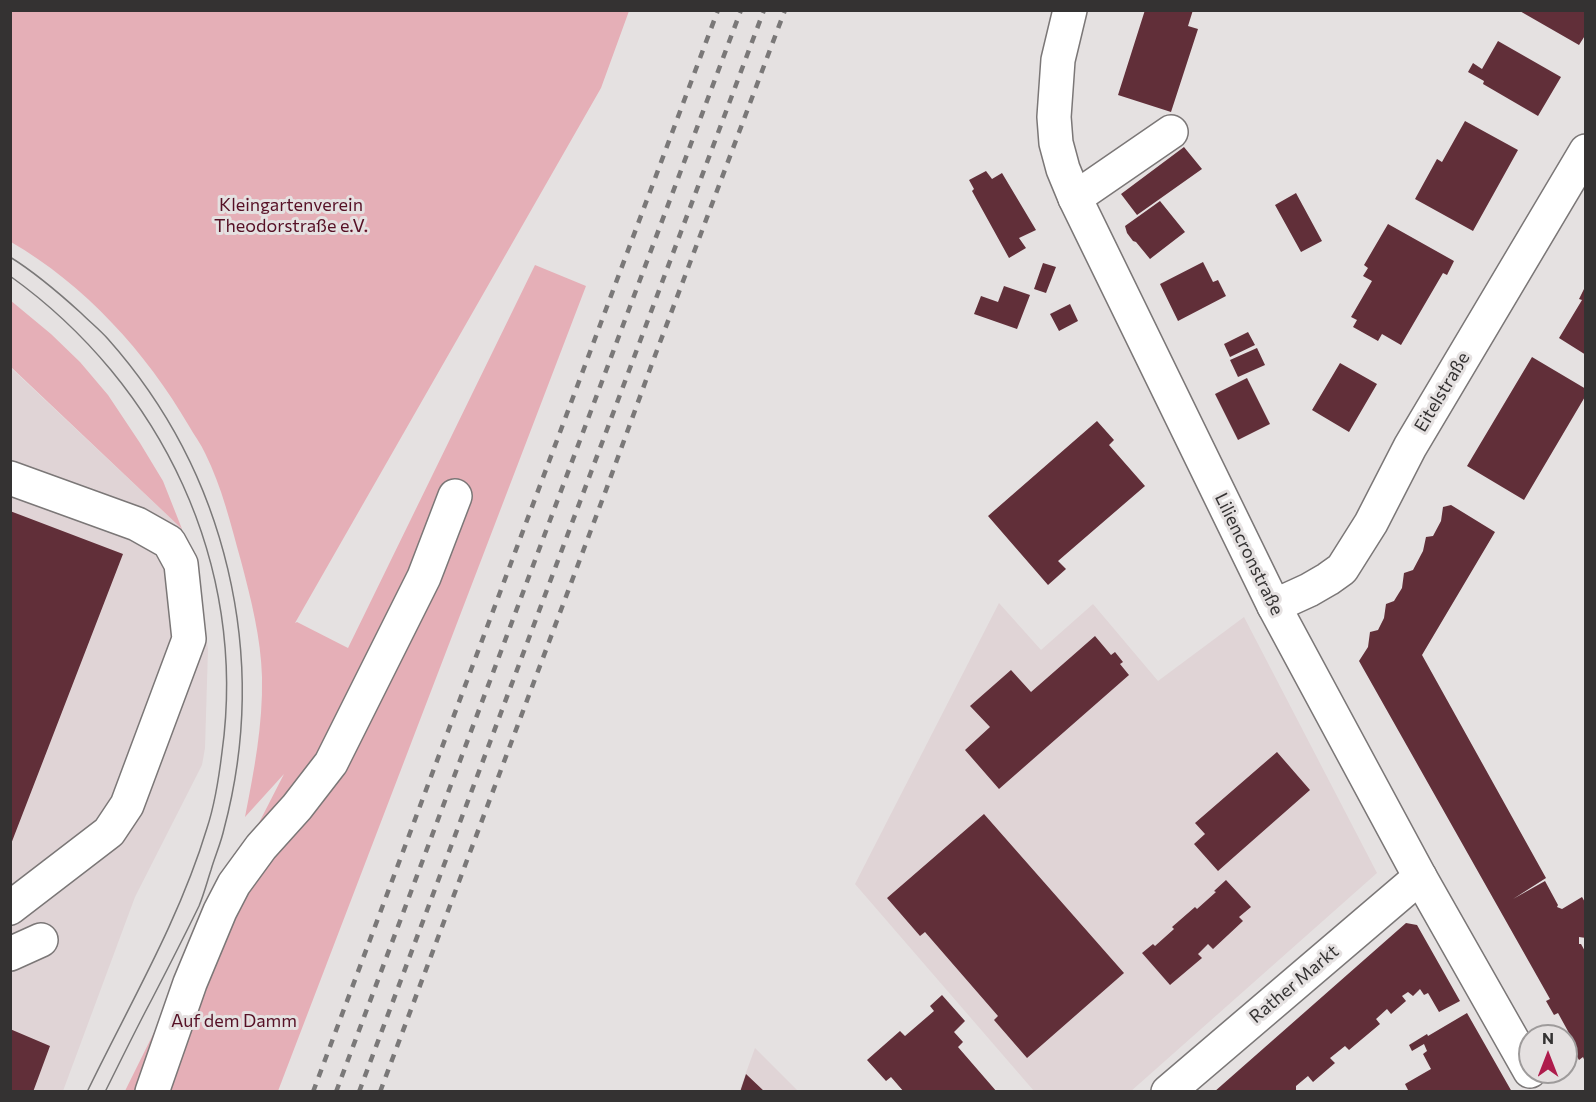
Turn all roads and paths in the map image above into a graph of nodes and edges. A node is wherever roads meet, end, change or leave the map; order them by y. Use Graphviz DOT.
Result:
graph roads {
  1 [pos="1070,10"];
  2 [pos="1171,132"];
  3 [pos="1586,151"];
  4 [pos="1075,198"];
  5 [pos="10,478"];
  6 [pos="455,496"];
  7 [pos="1274,606"];
  8 [pos="1420,877"];
  9 [pos="10,908"];
  10 [pos="41,940"];
  11 [pos="10,954"];
  12 [pos="1518,1050"];
  13 [pos="152,1092"];
  14 [pos="1168,1092"];
  1 -- 4 [label="main road, Liliencronstraße"];
  2 -- 4 [label="main road"];
  3 -- 7 [label="main road, Eitelstraße"];
  4 -- 7 [label="main road, Liliencronstraße"];
  5 -- 9 [label="main road"];
  6 -- 13 [label="main road"];
  7 -- 8 [label="main road, Liliencronstraße"];
  8 -- 12 [label="main road, Liliencronstraße"];
  8 -- 14 [label="main road, Rather Markt"];
  10 -- 11 [label="main road"];
}
